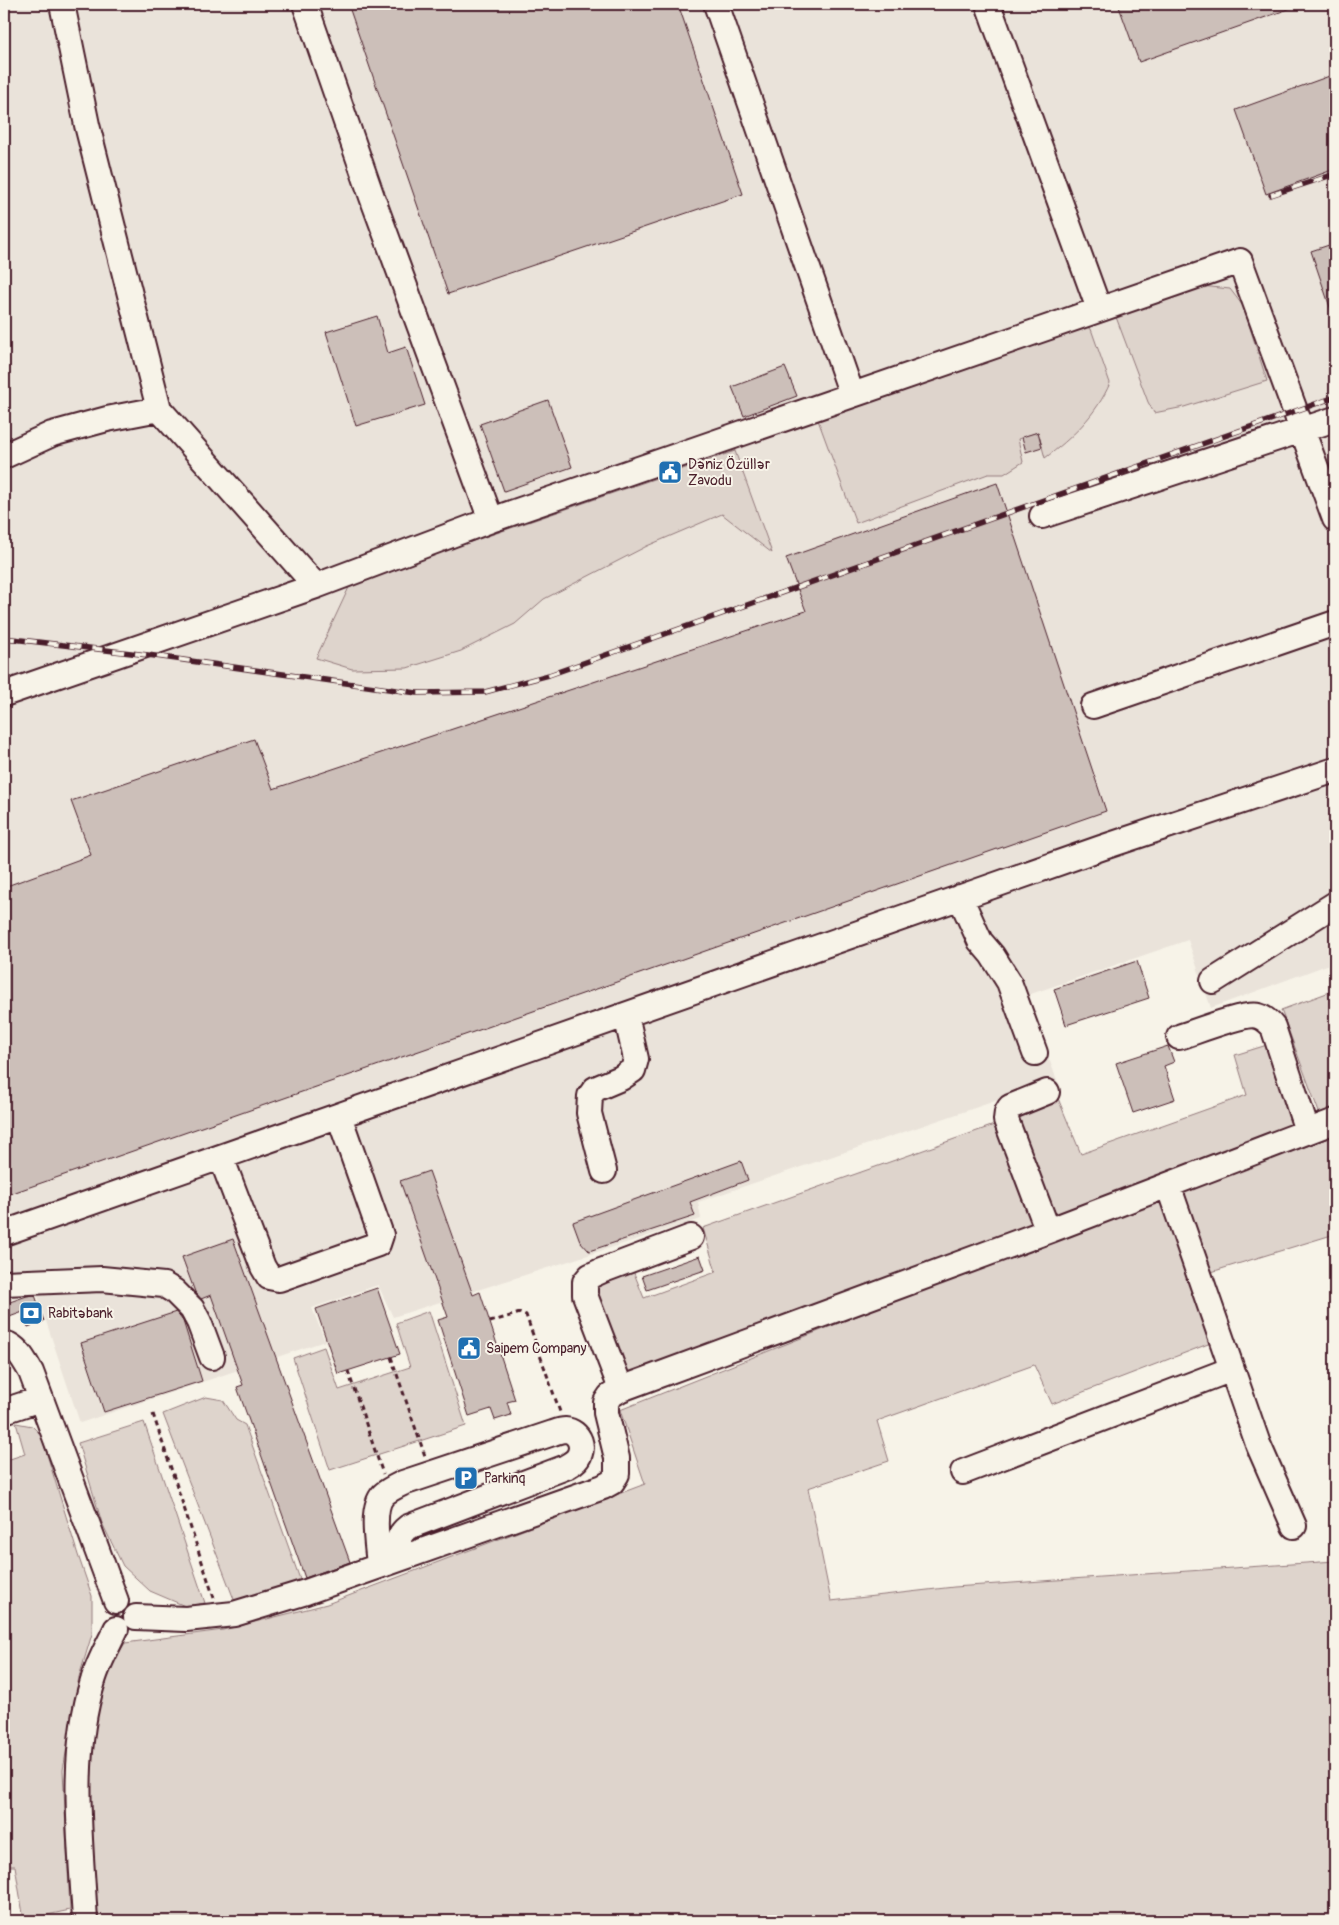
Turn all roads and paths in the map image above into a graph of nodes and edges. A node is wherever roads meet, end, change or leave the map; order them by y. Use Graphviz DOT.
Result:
graph roads {
  1 [pos="62,4"];
  2 [pos="305,4"];
  3 [pos="716,4"];
  4 [pos="988,4"];
  5 [pos="1099,309"];
  6 [pos="852,395"];
  7 [pos="159,409"];
  8 [pos="1335,419"];
  9 [pos="1302,431"];
  10 [pos="4,456"];
  11 [pos="1042,516"];
  12 [pos="1335,519"];
  13 [pos="491,520"];
  14 [pos="316,586"];
  15 [pos="1335,623"];
  16 [pos="4,694"];
  17 [pos="1093,706"];
  18 [pos="1335,770"];
  19 [pos="960,897"];
  20 [pos="1335,904"];
  21 [pos="1213,981"];
  22 [pos="626,1015"];
  23 [pos="1180,1037"];
  24 [pos="1035,1053"];
  25 [pos="1047,1092"];
  26 [pos="340,1116"];
  27 [pos="1335,1122"];
  28 [pos="1307,1131"];
  29 [pos="221,1157"];
  30 [pos="604,1171"];
  31 [pos="1168,1185"];
  32 [pos="1048,1231"];
  33 [pos="4,1233"];
  34 [pos="691,1237"];
  35 [pos="4,1283"];
  36 [pos="490,1322"];
  37 [pos="4,1343"];
  38 [pos="212,1357"];
  39 [pos="390,1357"];
  40 [pos="1232,1369"];
  41 [pos="348,1371"];
  42 [pos="621,1389"];
  43 [pos="40,1399"];
  44 [pos="4,1412"];
  45 [pos="153,1414"];
  46 [pos="565,1430"];
  47 [pos="963,1472"];
  48 [pos="431,1473"];
  49 [pos="388,1491"];
  50 [pos="1294,1526"];
  51 [pos="402,1558"];
  52 [pos="379,1566"];
  53 [pos="220,1616"];
  54 [pos="126,1623"];
  55 [pos="85,1921"];
  1 -- 7 [label="street"];
  2 -- 13 [label="street"];
  3 -- 6 [label="street"];
  4 -- 5 [label="street"];
  5 -- 6 [label="street"];
  5 -- 9 [label="street"];
  6 -- 13 [label="street"];
  7 -- 10 [label="street"];
  7 -- 14 [label="street"];
  8 -- 9 [label="street"];
  9 -- 11 [label="street"];
  9 -- 12 [label="street"];
  13 -- 14 [label="street"];
  14 -- 16 [label="street"];
  15 -- 17 [label="street"];
  18 -- 19 [label="street"];
  19 -- 22 [label="street"];
  19 -- 24 [label="street"];
  20 -- 21 [label="street"];
  22 -- 26 [label="street"];
  22 -- 30 [label="street"];
  23 -- 28 [label="street"];
  25 -- 32 [label="street"];
  26 -- 29 [label="street"];
  26 -- 29 [label="street"];
  27 -- 28 [label="street"];
  28 -- 31 [label="street"];
  29 -- 33 [label="street"];
  31 -- 32 [label="street"];
  31 -- 40 [label="street"];
  32 -- 42 [label="street"];
  34 -- 42 [label="street"];
  35 -- 38 [label="street"];
  36 -- 46 [label="path"];
  37 -- 43 [label="street"];
  39 -- 48 [label="path"];
  40 -- 47 [label="street"];
  40 -- 50 [label="street"];
  41 -- 49 [label="path"];
  42 -- 51 [label="street"];
  43 -- 44 [label="street"];
  43 -- 54 [label="street"];
  45 -- 53 [label="path"];
  46 -- 48 [label="street"];
  46 -- 51 [label="street"];
  48 -- 49 [label="street"];
  49 -- 52 [label="street"];
  51 -- 52 [label="street"];
  52 -- 53 [label="street"];
  53 -- 54 [label="street"];
  54 -- 55 [label="street"];
}
